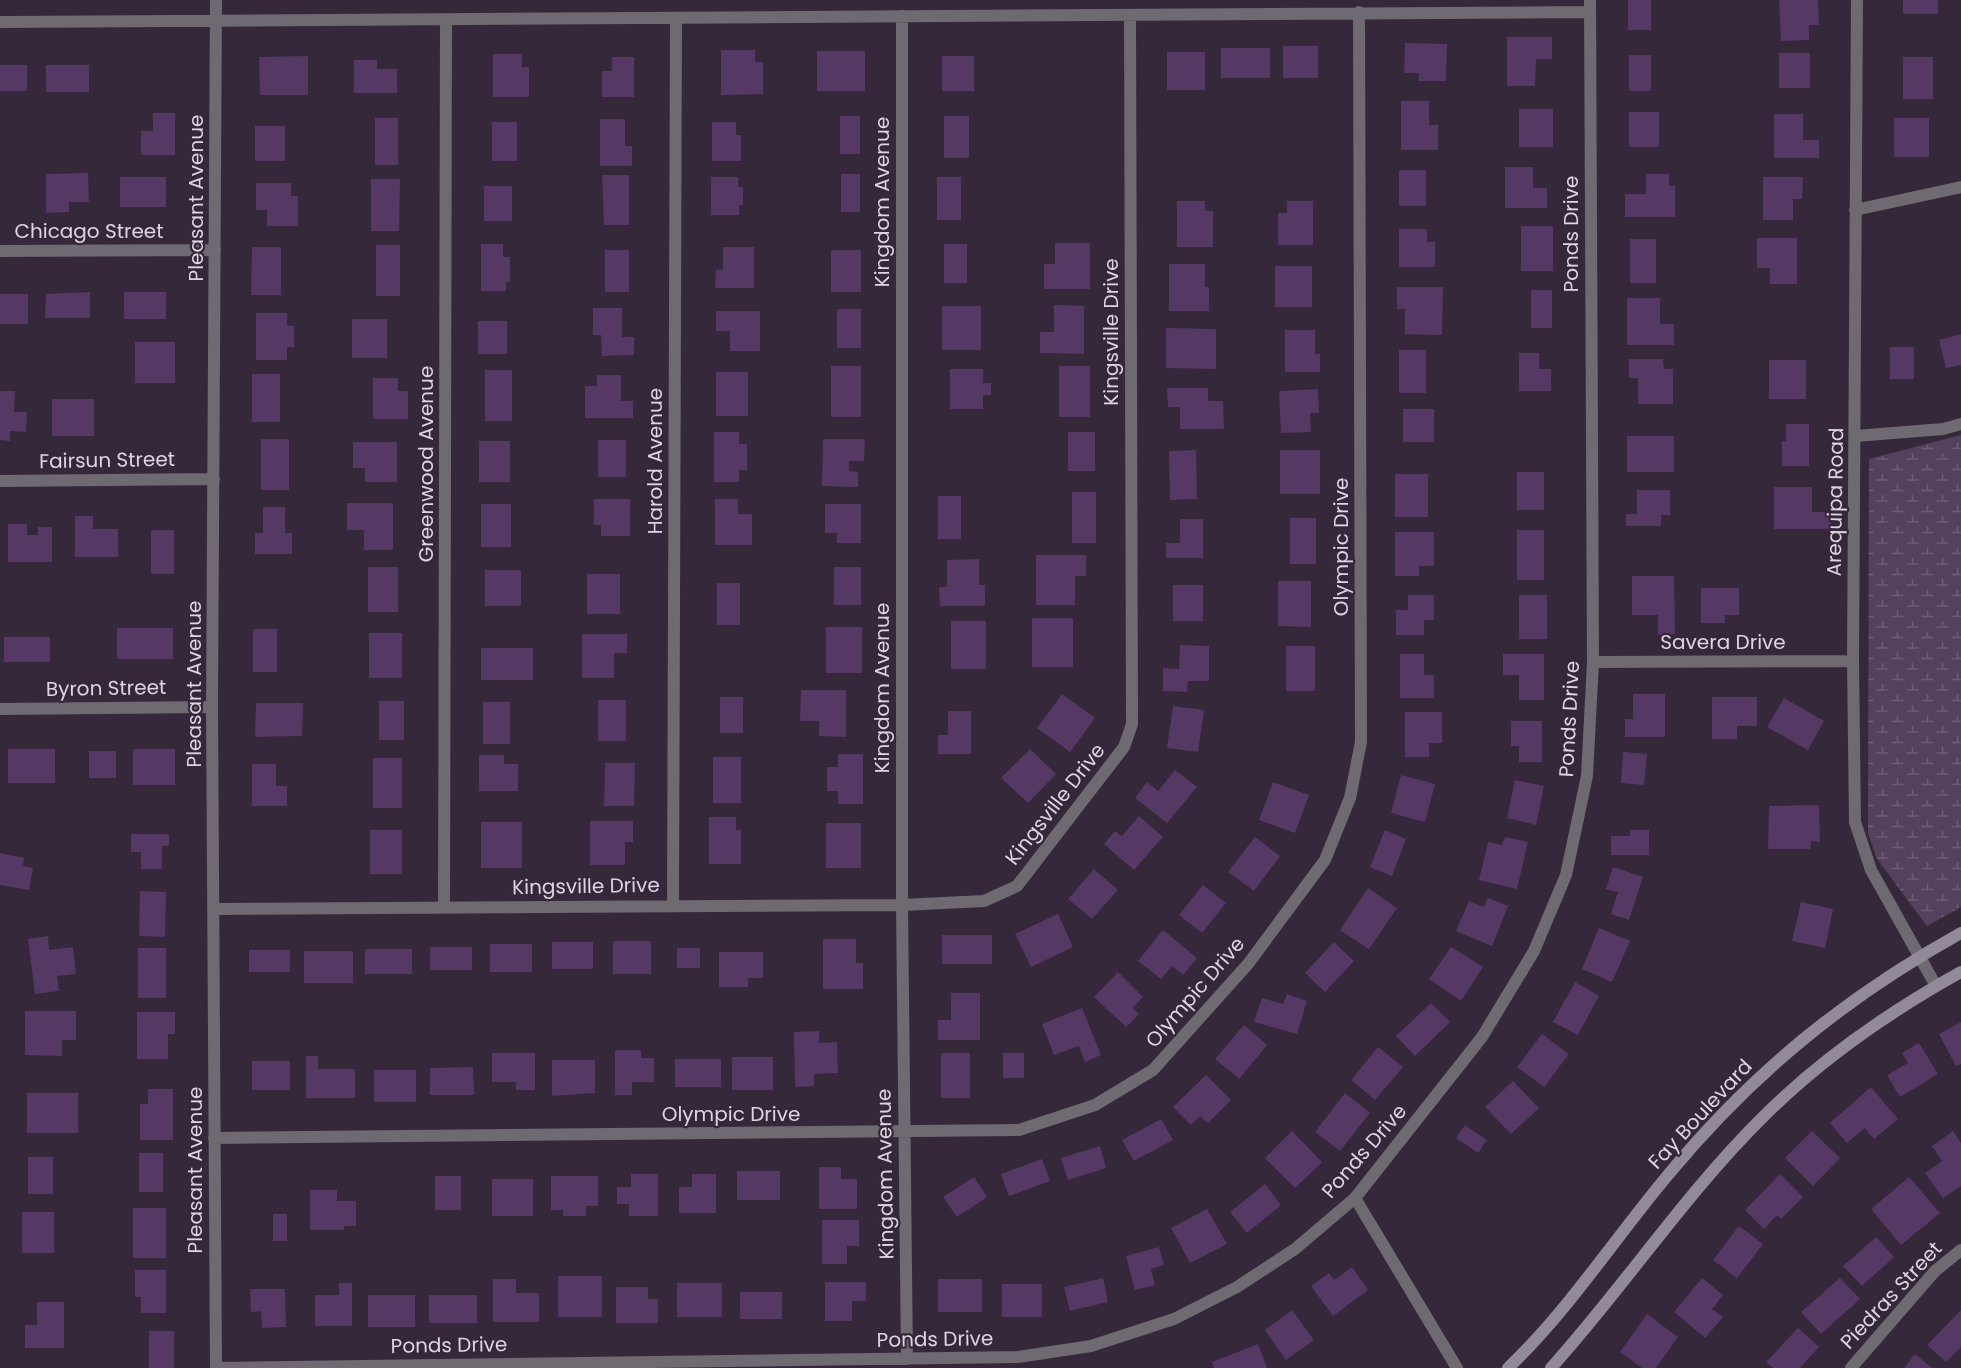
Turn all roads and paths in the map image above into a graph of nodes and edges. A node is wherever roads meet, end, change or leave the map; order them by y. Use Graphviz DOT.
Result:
graph roads {
  1 [pos="216,0"];
  2 [pos="1857,0"];
  3 [pos="1590,6"];
  4 [pos="1359,12"];
  5 [pos="1130,15"];
  6 [pos="902,16"];
  7 [pos="676,18"];
  8 [pos="216,20"];
  9 [pos="446,21"];
  10 [pos="0,22"];
  11 [pos="1961,187"];
  12 [pos="1856,210"];
  13 [pos="215,250"];
  14 [pos="0,252"];
  15 [pos="1961,424"];
  16 [pos="1856,436"];
  17 [pos="214,478"];
  18 [pos="0,481"];
  19 [pos="1853,661"];
  20 [pos="1593,662"];
  21 [pos="212,707"];
  22 [pos="0,709"];
  23 [pos="673,904"];
  24 [pos="902,905"];
  25 [pos="444,908"];
  26 [pos="215,909"];
  27 [pos="1961,933"];
  28 [pos="1919,956"];
  29 [pos="1961,972"];
  30 [pos="1936,986"];
  31 [pos="904,1132"];
  32 [pos="214,1138"];
  33 [pos="1356,1197"];
  34 [pos="1961,1250"];
  35 [pos="907,1359"];
  36 [pos="216,1368"];
  37 [pos="1457,1368"];
  38 [pos="1508,1368"];
  39 [pos="1551,1368"];
  40 [pos="1851,1368"];
  1 -- 8 [label="street, Pleasant Avenue"];
  2 -- 12 [label="street, Arequipa Road"];
  3 -- 4 [label="street"];
  3 -- 20 [label="street, Ponds Drive"];
  4 -- 5 [label="street"];
  4 -- 31 [label="street, Olympic Drive"];
  5 -- 6 [label="street"];
  5 -- 24 [label="street, Kingsville Drive"];
  6 -- 7 [label="street"];
  6 -- 24 [label="street, Kingdom Avenue"];
  7 -- 9 [label="street"];
  7 -- 23 [label="street, Harold Avenue"];
  8 -- 9 [label="street"];
  8 -- 10 [label="street"];
  8 -- 13 [label="street, Pleasant Avenue"];
  9 -- 25 [label="street, Greenwood Avenue"];
  11 -- 12 [label="street"];
  12 -- 16 [label="street, Arequipa Road"];
  13 -- 14 [label="street, Chicago Street"];
  13 -- 17 [label="street, Pleasant Avenue"];
  15 -- 16 [label="street"];
  16 -- 19 [label="street, Arequipa Road"];
  17 -- 18 [label="street, Fairsun Street"];
  17 -- 21 [label="street, Pleasant Avenue"];
  19 -- 20 [label="street, Savera Drive"];
  19 -- 28 [label="street, Arequipa Road"];
  20 -- 33 [label="street, Ponds Drive"];
  21 -- 22 [label="street, Byron Street"];
  21 -- 26 [label="street, Pleasant Avenue"];
  23 -- 24 [label="street, Kingsville Drive"];
  23 -- 25 [label="street, Kingsville Drive"];
  24 -- 31 [label="street, Kingdom Avenue"];
  25 -- 26 [label="street, Kingsville Drive"];
  26 -- 32 [label="street, Pleasant Avenue"];
  27 -- 28 [label="main road, Fay Boulevard"];
  28 -- 30 [label="street, Arequipa Road"];
  28 -- 38 [label="main road, Fay Boulevard"];
  29 -- 30 [label="main road"];
  30 -- 39 [label="main road"];
  31 -- 32 [label="street, Olympic Drive"];
  31 -- 35 [label="street, Kingdom Avenue"];
  32 -- 36 [label="street, Pleasant Avenue"];
  33 -- 35 [label="street, Ponds Drive"];
  33 -- 37 [label="street"];
  34 -- 40 [label="street, Piedras Street"];
  35 -- 36 [label="street, Ponds Drive"];
}
